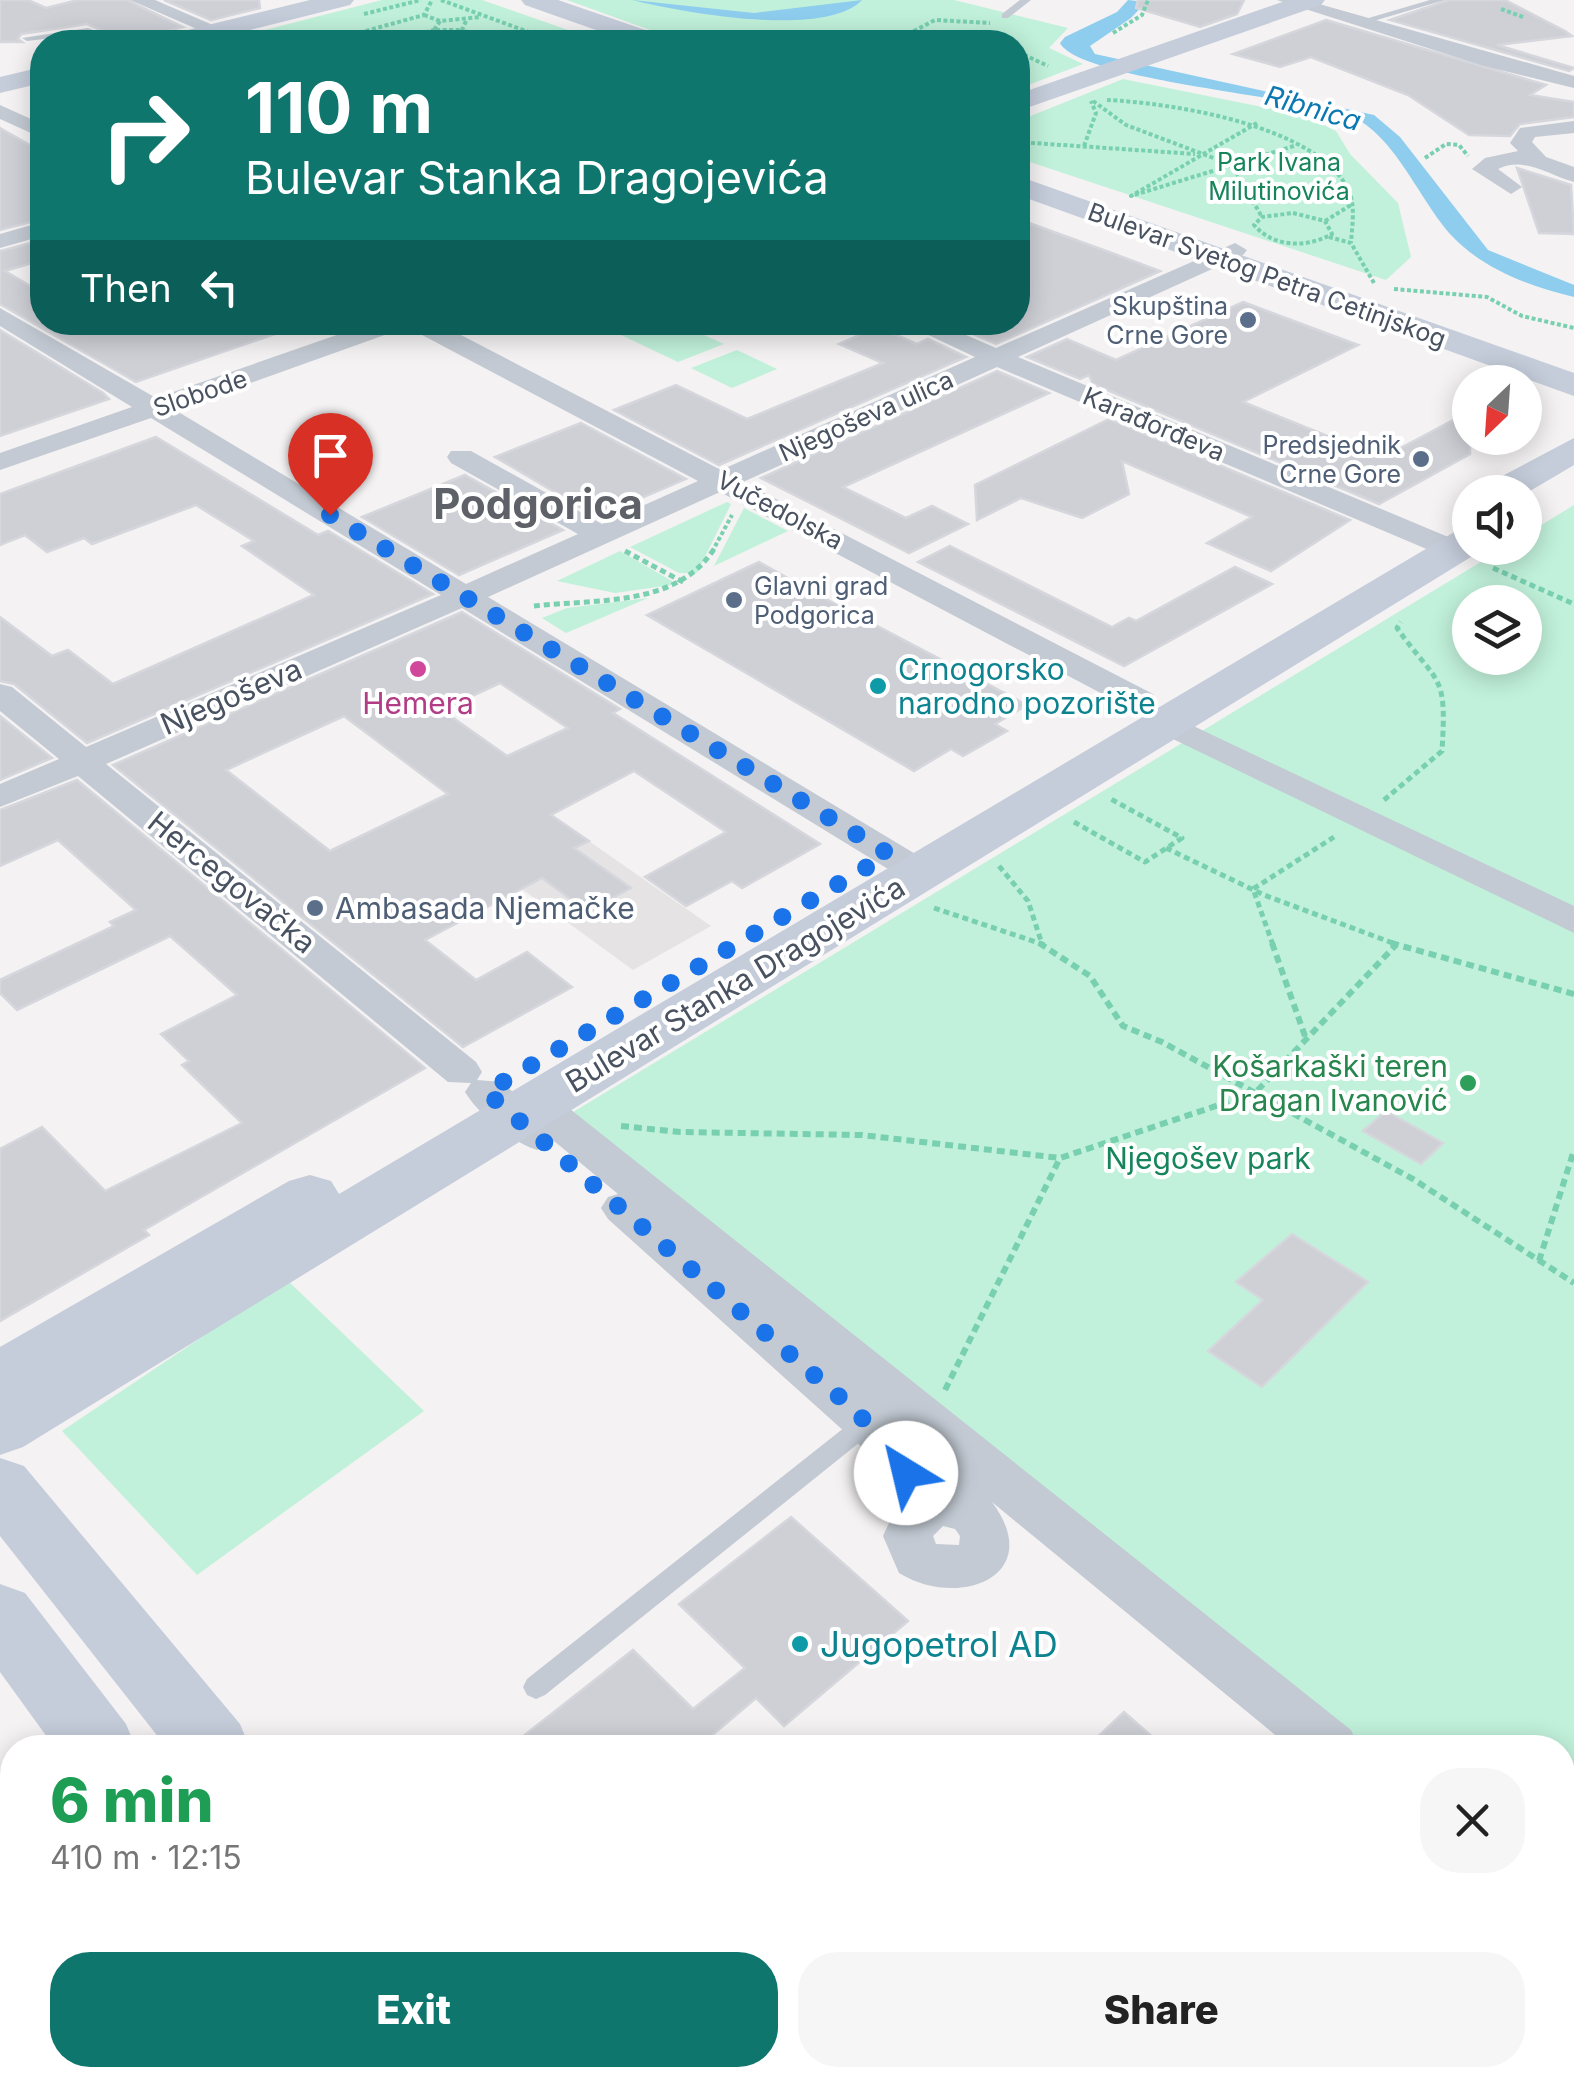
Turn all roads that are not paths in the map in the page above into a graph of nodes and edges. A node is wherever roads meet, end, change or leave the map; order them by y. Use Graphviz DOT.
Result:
graph roads {
  1 [pos="139,0"];
  2 [pos="341,0"];
  3 [pos="534,0"];
  4 [pos="1026,0"];
  5 [pos="1440,0"];
  6 [pos="1300,1"];
  7 [pos="494,8"];
  8 [pos="1005,16"];
  9 [pos="1360,22"];
  10 [pos="211,30"];
  11 [pos="224,30"];
  12 [pos="577,30"];
  13 [pos="620,30"];
  14 [pos="30,77"];
  15 [pos="1574,82"];
  16 [pos="0,85"];
  17 [pos="1030,101"];
  18 [pos="30,109"];
  19 [pos="4,114"];
  20 [pos="30,126"];
  21 [pos="1574,127"];
  22 [pos="1536,155"];
  23 [pos="1574,176"];
  24 [pos="1030,177"];
  25 [pos="1511,187"];
  26 [pos="1030,189"];
  27 [pos="30,232"];
  28 [pos="0,241"];
  29 [pos="1228,253"];
  30 [pos="33,335"];
  31 [pos="290,335"];
  32 [pos="365,335"];
  33 [pos="441,335"];
  34 [pos="942,335"];
  35 [pos="996,358"];
  36 [pos="1574,370"];
  37 [pos="1574,384"];
  38 [pos="126,393"];
  39 [pos="158,414"];
  40 [pos="1574,450"];
  41 [pos="460,457"];
  42 [pos="0,462"];
  43 [pos="1530,475"];
  44 [pos="1574,477"];
  45 [pos="734,486"];
  46 [pos="1542,496"];
  47 [pos="599,535"];
  48 [pos="1451,538"];
  49 [pos="475,604"];
  50 [pos="0,694"];
  51 [pos="1141,701"];
  52 [pos="1185,732"];
  53 [pos="83,760"];
  54 [pos="0,797"];
  55 [pos="911,877"];
  56 [pos="1574,921"];
  57 [pos="505,1100"];
  58 [pos="0,1378"];
  59 [pos="0,1428"];
  60 [pos="896,1430"];
  61 [pos="0,1486"];
  62 [pos="0,1615"];
  63 [pos="536,1687"];
  64 [pos="89,1735"];
  65 [pos="201,1735"];
  66 [pos="1314,1735"];
  1 -- 10 [label="street"];
  2 -- 11 [label="street"];
  3 -- 13 [label="street"];
  4 -- 8 [label="lane"];
  5 -- 9 [label="lane"];
  6 -- 9 [label="street"];
  6 -- 17 [label="street"];
  7 -- 12 [label="street"];
  9 -- 15 [label="street"];
  14 -- 16 [label="street"];
  18 -- 19 [label="street"];
  19 -- 20 [label="street"];
  21 -- 22 [label="street"];
  23 -- 25 [label="street"];
  24 -- 29 [label="street, Bulevar Svetog Petra Cetinjskog"];
  26 -- 29 [label="street, Bulevar Svetog Petra Cetinjskog"];
  27 -- 28 [label="street"];
  29 -- 35 [label="street"];
  29 -- 36 [label="street, Bulevar Svetog Petra Cetinjskog"];
  29 -- 37 [label="street, Bulevar Svetog Petra Cetinjskog"];
  30 -- 38 [label="street"];
  31 -- 38 [label="street"];
  32 -- 39 [label="street, Slobode"];
  33 -- 45 [label="street, Vučedolska"];
  34 -- 35 [label="street, Karađorđeva"];
  35 -- 45 [label="street, Njegoševa ulica"];
  35 -- 48 [label="street, Karađorđeva"];
  38 -- 39 [label="street"];
  39 -- 42 [label="street, Slobode"];
  39 -- 49 [label="street"];
  40 -- 43 [label="street"];
  41 -- 47 [label="street"];
  44 -- 46 [label="street"];
  45 -- 47 [label="street, Njegoševa ulica"];
  45 -- 51 [label="street, Vučedolska"];
  47 -- 49 [label="street, Njegoševa ulica"];
  48 -- 51 [label="street, Bulevar Stanka Dragojevića"];
  48 -- 55 [label="street, Bulevar Stanka Dragojevića"];
  49 -- 53 [label="street, Njegoševa"];
  49 -- 55 [label="street"];
  50 -- 53 [label="street, Hercegovačka"];
  51 -- 55 [label="street, Bulevar Stanka Dragojevića"];
  52 -- 56 [label="street"];
  53 -- 54 [label="street, Njegoševa"];
  53 -- 57 [label="street, Hercegovačka"];
  55 -- 57 [label="street, Bulevar Stanka Dragojevića"];
  57 -- 58 [label="street, Bulevar Stanka Dragojevića"];
  57 -- 59 [label="street, Bulevar Stanka Dragojevića"];
  57 -- 60 [label="street"];
  57 -- 60 [label="street, Hercegovačka"];
  60 -- 60 [label="street, Hercegovačka"];
  60 -- 63 [label="lane"];
  60 -- 66 [label="street"];
  61 -- 65 [label="street"];
  62 -- 64 [label="street"];
}
